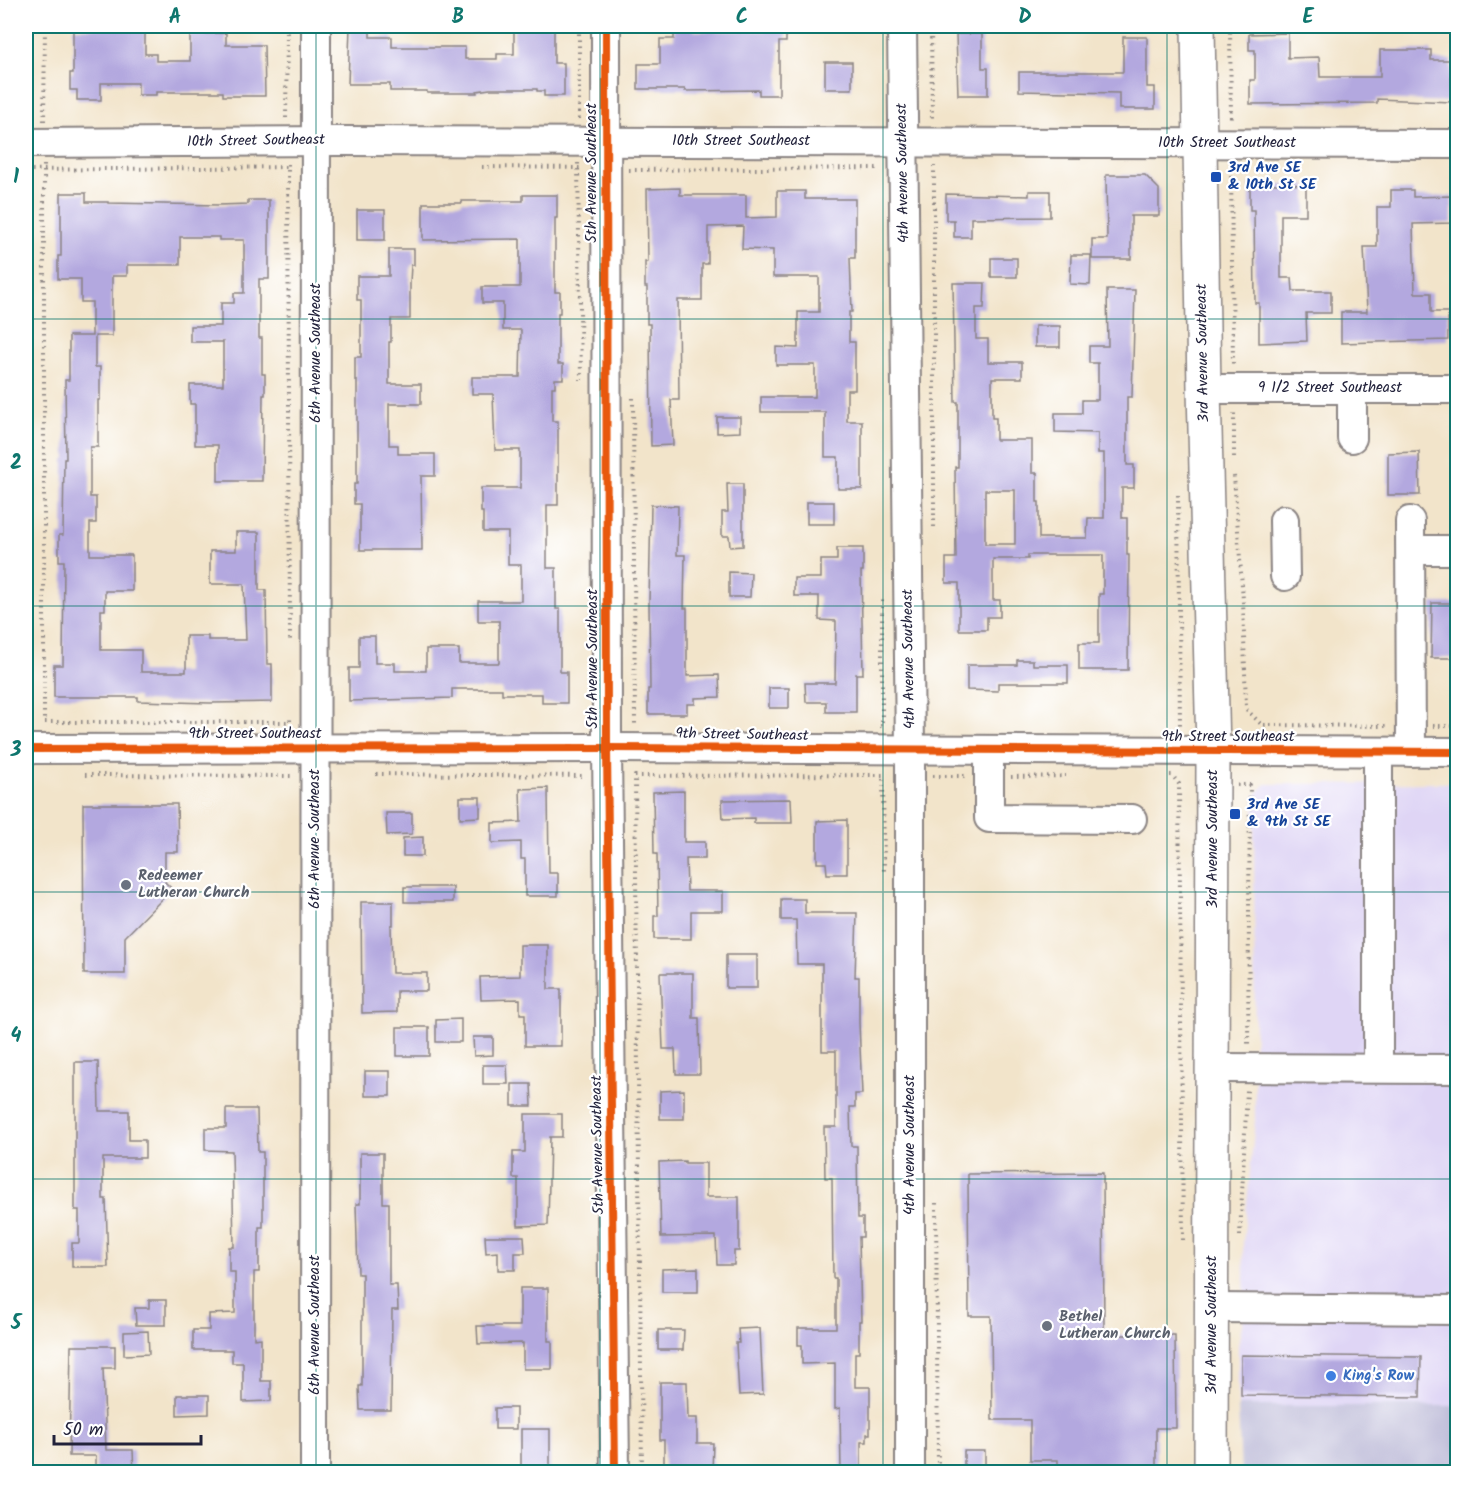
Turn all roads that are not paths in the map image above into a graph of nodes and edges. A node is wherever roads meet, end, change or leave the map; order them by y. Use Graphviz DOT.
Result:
graph roads {
  1 [pos="316,26"];
  2 [pos="606,26"];
  3 [pos="902,26"];
  4 [pos="1198,26"];
  5 [pos="316,141"];
  6 [pos="605,141"];
  7 [pos="903,142"];
  8 [pos="1199,143"];
  9 [pos="26,144"];
  10 [pos="1458,144"];
  11 [pos="1352,388"];
  12 [pos="1203,389"];
  13 [pos="1458,389"];
  14 [pos="1352,438"];
  15 [pos="1284,520"];
  16 [pos="1410,521"];
  17 [pos="1411,550"];
  18 [pos="1458,550"];
  19 [pos="1285,576"];
  20 [pos="1411,739"];
  21 [pos="315,748"];
  22 [pos="607,748"];
  23 [pos="26,749"];
  24 [pos="910,750"];
  25 [pos="1213,750"];
  26 [pos="1378,752"];
  27 [pos="1458,752"];
  28 [pos="989,763"];
  29 [pos="1132,819"];
  30 [pos="1212,1068"];
  31 [pos="1378,1068"];
  32 [pos="1458,1069"];
  33 [pos="1212,1308"];
  34 [pos="1458,1310"];
  35 [pos="315,1473"];
  36 [pos="615,1473"];
  37 [pos="910,1473"];
  38 [pos="1211,1473"];
  1 -- 5 [label="street, 6th Avenue Southeast"];
  2 -- 6 [label="street, 5th Avenue Southeast"];
  3 -- 7 [label="street, 4th Avenue Southeast"];
  4 -- 8 [label="main road, 3rd Avenue Southeast"];
  5 -- 6 [label="street, 10th Street Southeast"];
  5 -- 9 [label="street, 10th Street Southeast"];
  5 -- 21 [label="street, 6th Avenue Southeast"];
  6 -- 7 [label="street, 10th Street Southeast"];
  6 -- 22 [label="street, 5th Avenue Southeast"];
  7 -- 8 [label="street, 10th Street Southeast"];
  7 -- 24 [label="street, 4th Avenue Southeast"];
  8 -- 10 [label="street, 10th Street Southeast"];
  8 -- 12 [label="main road, 3rd Avenue Southeast"];
  11 -- 12 [label="street, 9 1/2 Street Southeast"];
  11 -- 13 [label="street, 9 1/2 Street Southeast"];
  11 -- 14 [label="street"];
  12 -- 25 [label="main road, 3rd Avenue Southeast"];
  15 -- 19 [label="street"];
  16 -- 17 [label="street"];
  17 -- 18 [label="street"];
  17 -- 20 [label="street"];
  20 -- 26 [label="street, 9th Street Southeast"];
  20 -- 27 [label="street, 9th Street Southeast"];
  21 -- 22 [label="street, 9th Street Southeast"];
  21 -- 23 [label="street, 9th Street Southeast"];
  21 -- 35 [label="street, 6th Avenue Southeast"];
  22 -- 24 [label="street, 9th Street Southeast"];
  22 -- 36 [label="street, 5th Avenue Southeast"];
  24 -- 28 [label="street, 9th Street Southeast"];
  24 -- 37 [label="street, 4th Avenue Southeast"];
  25 -- 26 [label="street, 9th Street Southeast"];
  25 -- 28 [label="street, 9th Street Southeast"];
  25 -- 30 [label="main road, 3rd Avenue Southeast"];
  26 -- 31 [label="street"];
  28 -- 29 [label="street"];
  30 -- 31 [label="street"];
  30 -- 33 [label="main road, 3rd Avenue Southeast"];
  31 -- 32 [label="street"];
  33 -- 34 [label="street"];
  33 -- 38 [label="main road, 3rd Avenue Southeast"];
}
